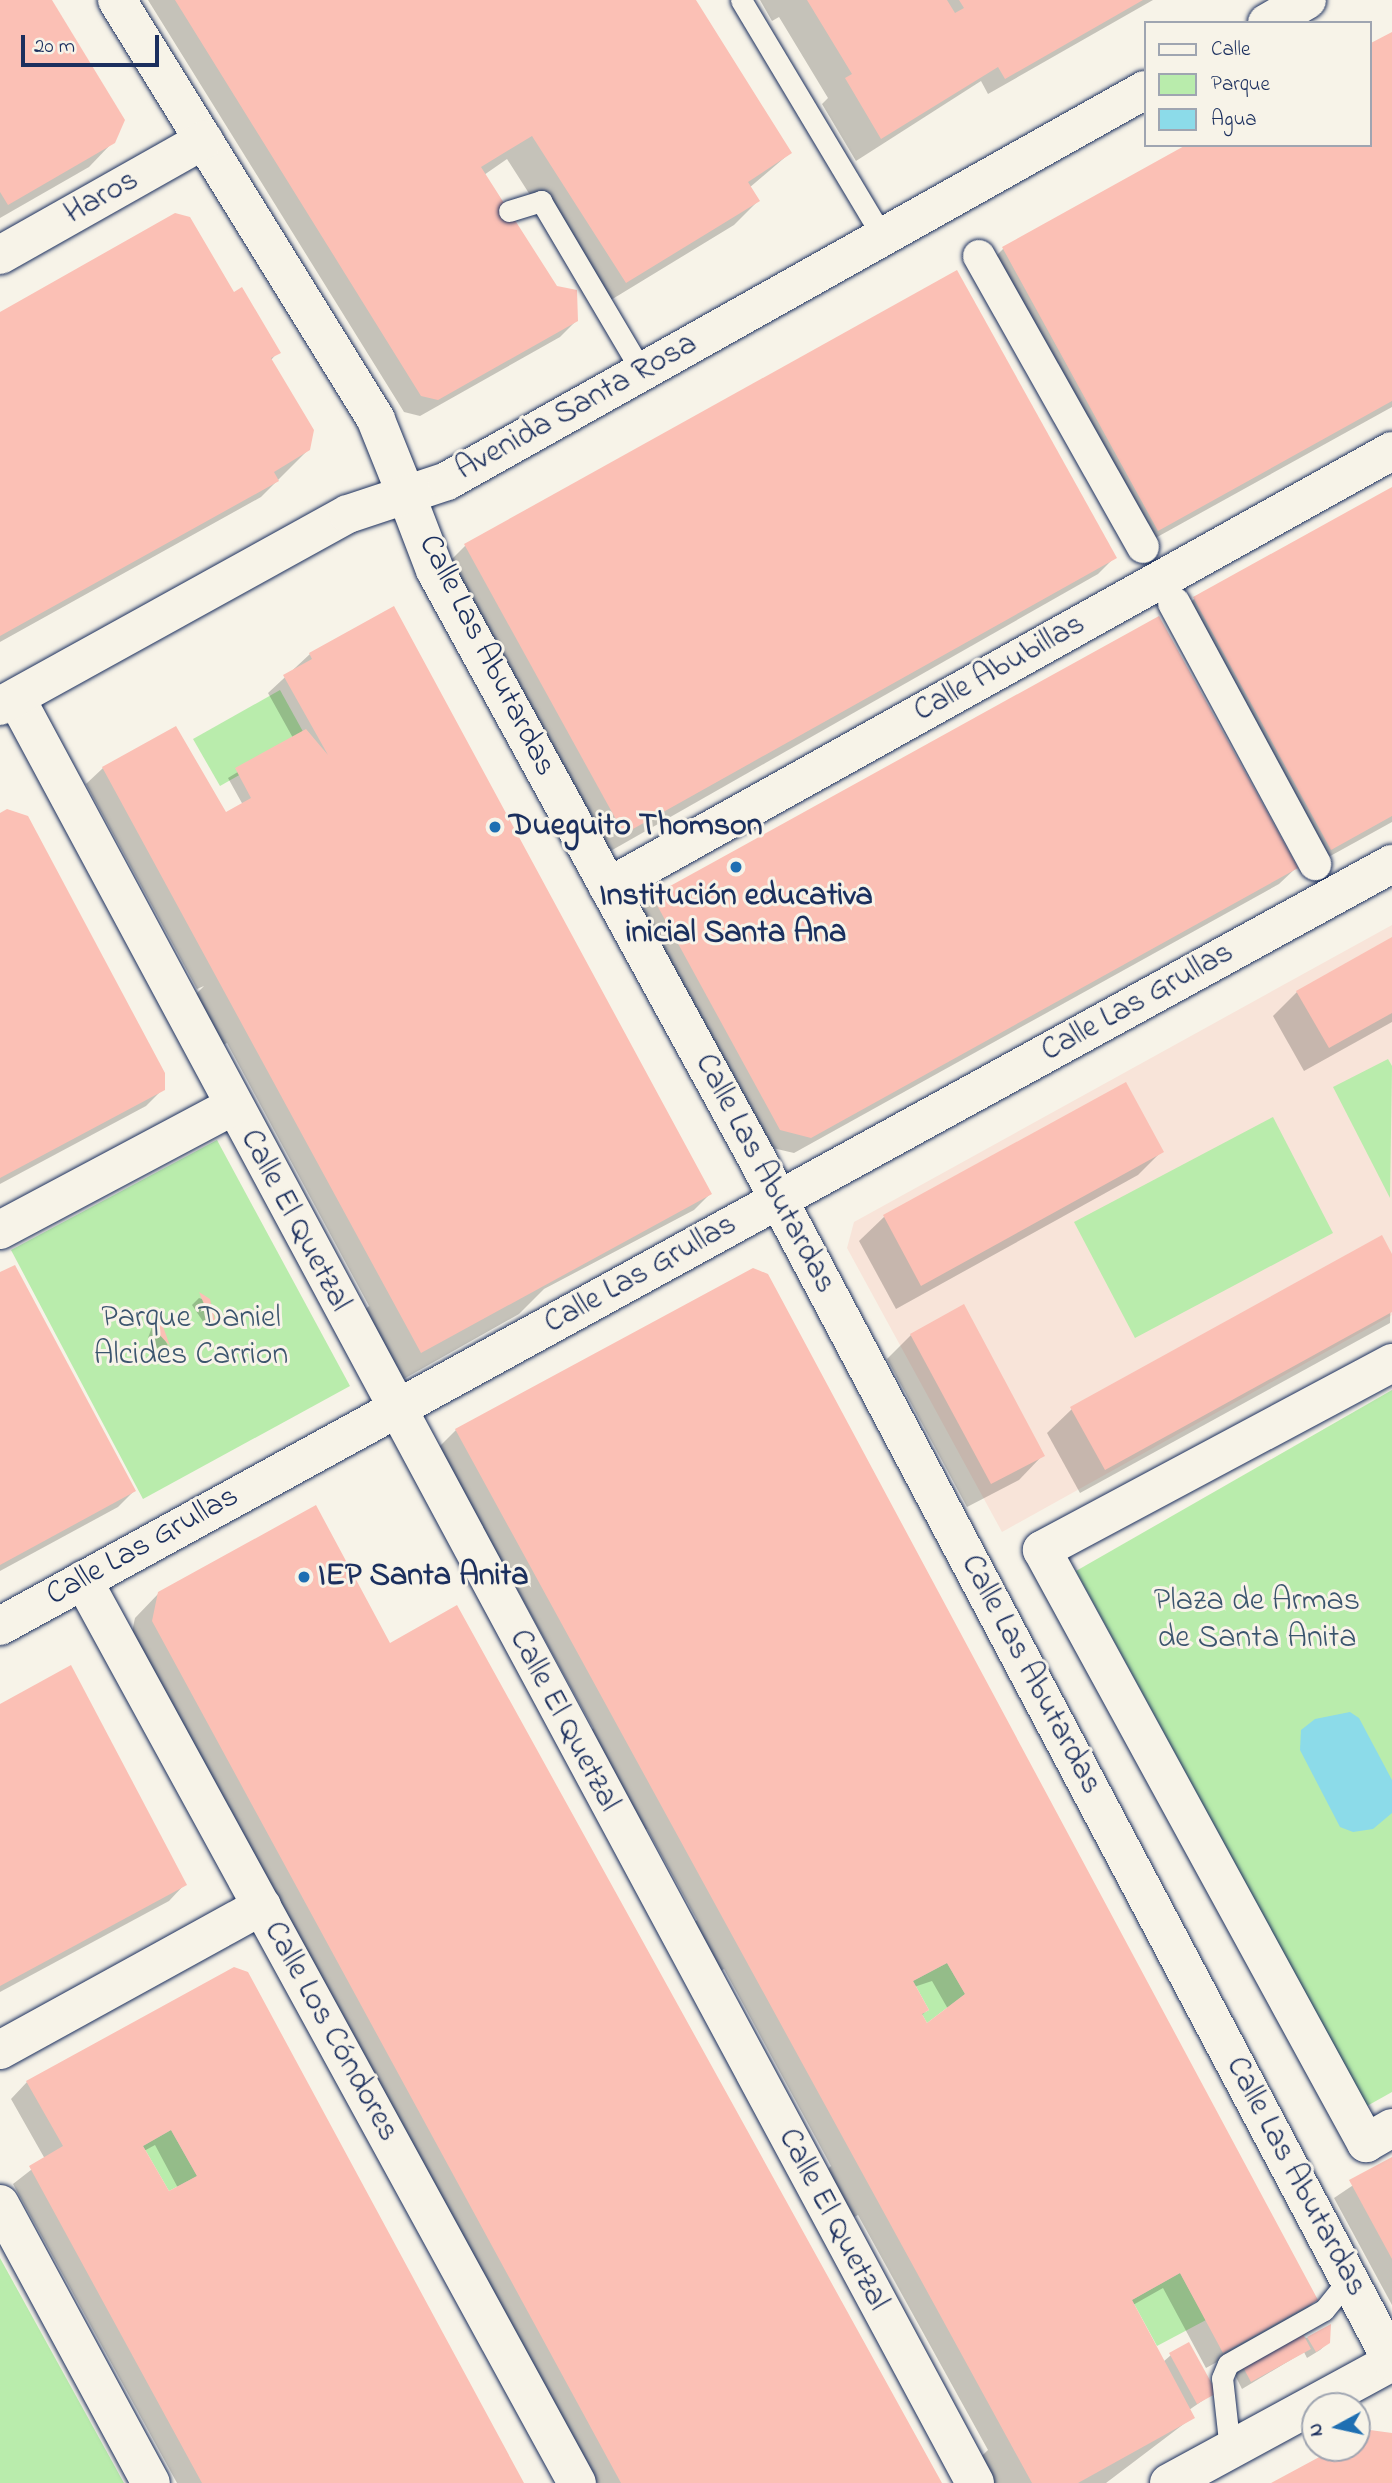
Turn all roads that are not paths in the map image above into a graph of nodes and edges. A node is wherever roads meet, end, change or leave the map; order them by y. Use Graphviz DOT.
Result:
graph roads {
  1 [pos="117,0"];
  2 [pos="741,0"];
  3 [pos="1307,0"];
  4 [pos="1270,21"];
  5 [pos="1144,91"];
  6 [pos="204,140"];
  7 [pos="509,211"];
  8 [pos="883,237"];
  9 [pos="0,255"];
  10 [pos="979,256"];
  11 [pos="642,372"];
  12 [pos="1392,451"];
  13 [pos="407,497"];
  14 [pos="1143,547"];
  15 [pos="1174,603"];
  16 [pos="8,702"];
  17 [pos="1315,864"];
  18 [pos="1392,864"];
  19 [pos="608,887"];
  20 [pos="233,1106"];
  21 [pos="779,1200"];
  22 [pos="0,1230"];
  23 [pos="1392,1363"];
  24 [pos="395,1410"];
  25 [pos="83,1580"];
  26 [pos="0,1626"];
  27 [pos="262,1906"];
  28 [pos="0,2050"];
  29 [pos="1392,2128"];
  30 [pos="0,2204"];
  31 [pos="1349,2280"];
  32 [pos="1392,2362"];
  33 [pos="1230,2450"];
  34 [pos="151,2483"];
  35 [pos="577,2483"];
  36 [pos="975,2483"];
  37 [pos="1169,2483"];
  1 -- 6 [label="street, Calle Las Abutardas"];
  2 -- 8 [label="lane"];
  3 -- 4 [label="street"];
  5 -- 8 [label="street, Avenida Santa Rosa"];
  6 -- 9 [label="street, Haros"];
  6 -- 13 [label="street, Calle Las Abutardas"];
  7 -- 11 [label="lane"];
  8 -- 11 [label="street, Avenida Santa Rosa"];
  10 -- 14 [label="street"];
  11 -- 13 [label="street, Avenida Santa Rosa"];
  12 -- 19 [label="street, Calle Abubillas"];
  13 -- 16 [label="street, Avenida Santa Rosa"];
  13 -- 19 [label="street, Calle Las Abutardas"];
  15 -- 17 [label="street"];
  16 -- 20 [label="street, Calle El Quetzal"];
  18 -- 21 [label="street, Calle Las Grullas"];
  19 -- 21 [label="street, Calle Las Abutardas"];
  20 -- 22 [label="street"];
  20 -- 24 [label="street, Calle El Quetzal"];
  21 -- 24 [label="street, Calle Las Grullas"];
  21 -- 31 [label="street, Calle Las Abutardas"];
  23 -- 29 [label="street"];
  24 -- 25 [label="street, Calle Las Grullas"];
  24 -- 36 [label="street, Calle El Quetzal"];
  25 -- 26 [label="street, Calle Las Grullas"];
  25 -- 27 [label="street, Calle Los Cóndores"];
  27 -- 28 [label="street"];
  27 -- 35 [label="street, Calle Los Cóndores"];
  30 -- 34 [label="street"];
  31 -- 32 [label="street, Calle Las Abutardas"];
  31 -- 33 [label="lane"];
  32 -- 33 [label="street"];
  33 -- 37 [label="street"];
}
